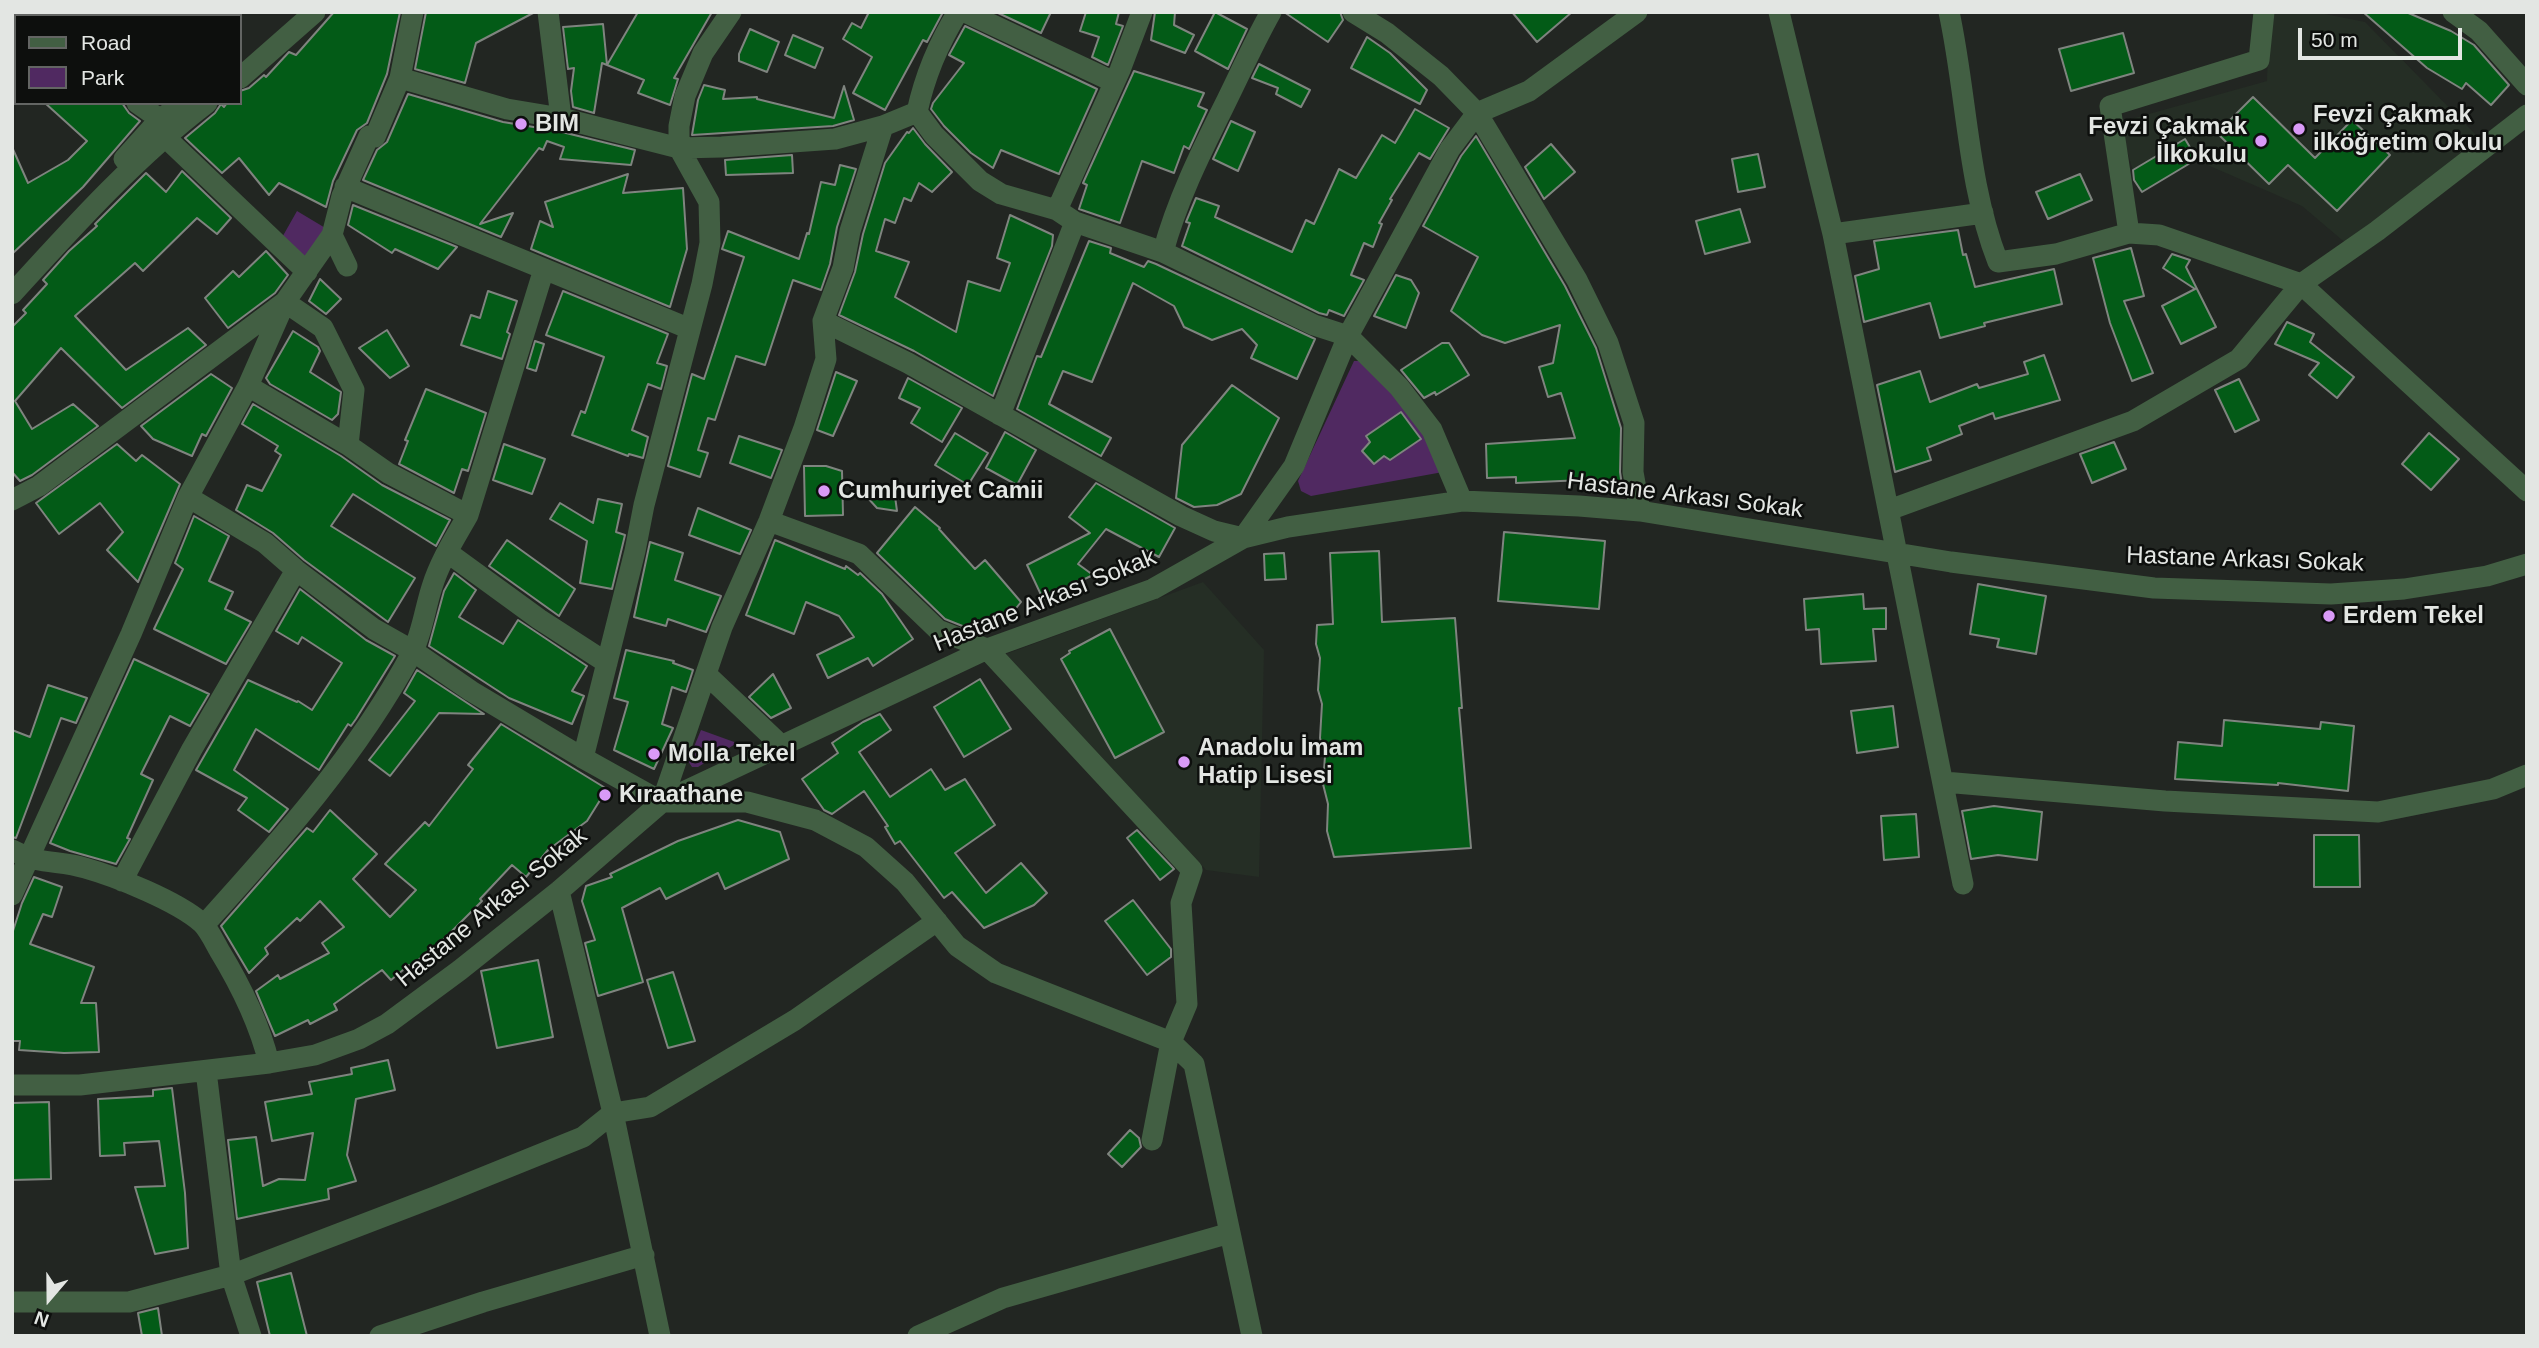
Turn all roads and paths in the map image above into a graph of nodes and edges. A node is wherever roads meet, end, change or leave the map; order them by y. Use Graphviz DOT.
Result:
graph roads {
  1 [pos="298,12"];
  2 [pos="315,12"];
  3 [pos="413,12"];
  4 [pos="548,12"];
  5 [pos="731,12"];
  6 [pos="958,12"];
  7 [pos="965,12"];
  8 [pos="1142,12"];
  9 [pos="1271,12"];
  10 [pos="1353,12"];
  11 [pos="1636,12"];
  12 [pos="1779,12"];
  13 [pos="1949,12"];
  14 [pos="2264,12"];
  15 [pos="2453,12"];
  16 [pos="242,63"];
  17 [pos="242,76"];
  18 [pos="400,78"];
  19 [pos="1114,82"];
  20 [pos="2527,85"];
  21 [pos="140,105"];
  22 [pos="181,105"];
  23 [pos="203,105"];
  24 [pos="917,112"];
  25 [pos="1477,113"];
  26 [pos="2527,115"];
  27 [pos="561,118"];
  28 [pos="883,126"];
  29 [pos="163,128"];
  30 [pos="679,148"];
  31 [pos="345,187"];
  32 [pos="1057,210"];
  33 [pos="1983,213"];
  34 [pos="1075,222"];
  35 [pos="2129,233"];
  36 [pos="1833,234"];
  37 [pos="332,235"];
  38 [pos="1163,252"];
  39 [pos="347,266"];
  40 [pos="544,269"];
  41 [pos="307,272"];
  42 [pos="12,277"];
  43 [pos="2301,284"];
  44 [pos="12,294"];
  45 [pos="285,302"];
  46 [pos="823,321"];
  47 [pos="690,329"];
  48 [pos="1348,336"];
  49 [pos="248,386"];
  50 [pos="1000,415"];
  51 [pos="348,445"];
  52 [pos="2527,492"];
  53 [pos="188,497"];
  54 [pos="12,500"];
  55 [pos="1462,502"];
  56 [pos="1889,510"];
  57 [pos="1640,511"];
  58 [pos="468,515"];
  59 [pos="769,521"];
  60 [pos="1243,538"];
  61 [pos="1895,551"];
  62 [pos="447,552"];
  63 [pos="2527,564"];
  64 [pos="296,570"];
  65 [pos="987,649"];
  66 [pos="413,651"];
  67 [pos="607,663"];
  68 [pos="706,674"];
  69 [pos="783,747"];
  70 [pos="583,758"];
  71 [pos="2527,775"];
  72 [pos="1944,782"];
  73 [pos="662,802"];
  74 [pos="21,855"];
  75 [pos="122,881"];
  76 [pos="1963,884"];
  77 [pos="559,891"];
  78 [pos="12,895"];
  79 [pos="937,921"];
  80 [pos="204,925"];
  81 [pos="1171,1041"];
  82 [pos="269,1063"];
  83 [pos="206,1071"];
  84 [pos="12,1085"];
  85 [pos="613,1113"];
  86 [pos="1152,1140"];
  87 [pos="1230,1233"];
  88 [pos="644,1255"];
  89 [pos="231,1275"];
  90 [pos="12,1302"];
  91 [pos="251,1336"];
  92 [pos="380,1336"];
  93 [pos="660,1336"];
  94 [pos="918,1336"];
  95 [pos="1252,1336"];
  1 -- 16 [label="street"];
  2 -- 17 [label="street"];
  3 -- 18 [label="street"];
  4 -- 27 [label="street"];
  5 -- 30 [label="street"];
  6 -- 24 [label="street"];
  7 -- 19 [label="street"];
  8 -- 19 [label="street"];
  9 -- 38 [label="street"];
  10 -- 25 [label="street"];
  11 -- 25 [label="street"];
  12 -- 36 [label="street"];
  13 -- 33 [label="street"];
  14 -- 35 [label="street"];
  15 -- 20 [label="street"];
  18 -- 27 [label="street"];
  18 -- 31 [label="street"];
  19 -- 32 [label="street"];
  21 -- 29 [label="street"];
  22 -- 29 [label="street"];
  23 -- 29 [label="street"];
  24 -- 28 [label="street"];
  24 -- 32 [label="street"];
  25 -- 48 [label="street"];
  25 -- 57 [label="street"];
  26 -- 43 [label="street"];
  27 -- 30 [label="street"];
  28 -- 30 [label="street"];
  28 -- 46 [label="street"];
  29 -- 41 [label="street"];
  29 -- 42 [label="street"];
  29 -- 44 [label="street"];
  30 -- 47 [label="street"];
  31 -- 37 [label="street"];
  31 -- 40 [label="street"];
  32 -- 34 [label="street"];
  33 -- 35 [label="street"];
  33 -- 36 [label="street"];
  34 -- 38 [label="street"];
  34 -- 50 [label="street"];
  35 -- 43 [label="street"];
  36 -- 56 [label="street"];
  37 -- 39 [label="street"];
  37 -- 41 [label="street"];
  38 -- 48 [label="street"];
  40 -- 47 [label="street"];
  40 -- 58 [label="street"];
  41 -- 45 [label="street"];
  43 -- 52 [label="street"];
  43 -- 56 [label="street"];
  45 -- 49 [label="street"];
  45 -- 51 [label="street"];
  45 -- 54 [label="street"];
  46 -- 50 [label="street"];
  46 -- 59 [label="street"];
  47 -- 67 [label="street"];
  48 -- 55 [label="street"];
  48 -- 60 [label="street"];
  49 -- 51 [label="street"];
  49 -- 53 [label="street"];
  50 -- 60 [label="street"];
  51 -- 58 [label="street"];
  53 -- 64 [label="street"];
  53 -- 74 [label="street"];
  55 -- 57 [label="street, Hastane Arkası Sokak"];
  55 -- 60 [label="street, Hastane Arkası Sokak"];
  56 -- 61 [label="street"];
  57 -- 61 [label="street, Hastane Arkası Sokak"];
  58 -- 62 [label="street"];
  59 -- 65 [label="street"];
  59 -- 68 [label="street"];
  60 -- 65 [label="street, Hastane Arkası Sokak"];
  61 -- 63 [label="street, Hastane Arkası Sokak"];
  61 -- 72 [label="street"];
  62 -- 66 [label="street"];
  62 -- 67 [label="street"];
  64 -- 66 [label="street"];
  64 -- 75 [label="street"];
  65 -- 69 [label="street, Hastane Arkası Sokak"];
  65 -- 81 [label="street"];
  66 -- 70 [label="street"];
  66 -- 80 [label="street"];
  67 -- 70 [label="street"];
  68 -- 69 [label="street"];
  68 -- 73 [label="street"];
  69 -- 73 [label="street, Hastane Arkası Sokak"];
  70 -- 73 [label="street"];
  71 -- 72 [label="street"];
  72 -- 76 [label="street"];
  73 -- 77 [label="street, Hastane Arkası Sokak"];
  73 -- 79 [label="street"];
  74 -- 75 [label="street"];
  74 -- 78 [label="street"];
  75 -- 80 [label="street"];
  77 -- 82 [label="street, Hastane Arkası Sokak"];
  77 -- 85 [label="street"];
  79 -- 81 [label="street"];
  79 -- 85 [label="street"];
  80 -- 82 [label="street"];
  81 -- 86 [label="street"];
  81 -- 87 [label="street"];
  82 -- 83 [label="street, Hastane Arkası Sokak"];
  83 -- 84 [label="street, Hastane Arkası Sokak"];
  83 -- 89 [label="street"];
  85 -- 88 [label="street"];
  85 -- 89 [label="street"];
  87 -- 94 [label="street"];
  87 -- 95 [label="street"];
  88 -- 92 [label="street"];
  88 -- 93 [label="street"];
  89 -- 90 [label="street"];
  89 -- 91 [label="street"];
}
